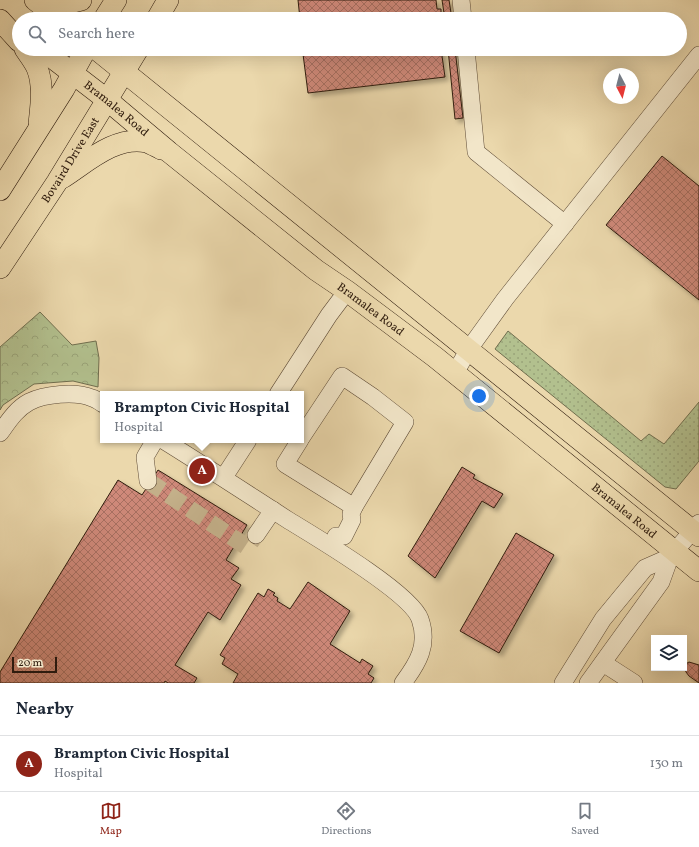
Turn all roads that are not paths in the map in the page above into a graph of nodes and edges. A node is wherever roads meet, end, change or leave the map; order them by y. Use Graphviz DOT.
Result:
graph roads {
  1 [pos="35,0"];
  2 [pos="51,0"];
  3 [pos="81,0"];
  4 [pos="116,0"];
  5 [pos="168,0"];
  6 [pos="461,0"];
  7 [pos="50,12"];
  8 [pos="108,12"];
  9 [pos="161,12"];
  10 [pos="462,12"];
  11 [pos="0,17"];
  12 [pos="0,20"];
  13 [pos="12,26"];
  14 [pos="12,33"];
  15 [pos="699,55"];
  16 [pos="29,56"];
  17 [pos="50,56"];
  18 [pos="82,56"];
  19 [pos="105,56"];
  20 [pos="134,56"];
  21 [pos="467,56"];
  22 [pos="124,72"];
  23 [pos="72,73"];
  24 [pos="106,99"];
  25 [pos="39,129"];
  26 [pos="169,152"];
  27 [pos="57,182"];
  28 [pos="0,190"];
  29 [pos="565,224"];
  30 [pos="0,268"];
  31 [pos="348,291"];
  32 [pos="469,349"];
  33 [pos="455,373"];
  34 [pos="280,391"];
  35 [pos="100,402"];
  36 [pos="304,433"];
  37 [pos="0,434"];
  38 [pos="153,443"];
  39 [pos="168,443"];
  40 [pos="246,443"];
  41 [pos="298,443"];
  42 [pos="224,477"];
  43 [pos="148,481"];
  44 [pos="273,510"];
  45 [pos="353,511"];
  46 [pos="697,530"];
  47 [pos="256,535"];
  48 [pos="334,541"];
  49 [pos="672,554"];
  50 [pos="699,571"];
  51 [pos="603,663"];
  52 [pos="403,683"];
  53 [pos="563,683"];
  54 [pos="588,683"];
  55 [pos="634,683"];
  1 -- 7 [label="main road"];
  2 -- 3 [label="main road"];
  4 -- 8 [label="main road"];
  5 -- 9 [label="main road"];
  6 -- 10 [label="street"];
  11 -- 13 [label="main road"];
  12 -- 14 [label="main road"];
  15 -- 29 [label="street"];
  16 -- 25 [label="main road"];
  17 -- 23 [label="main road, Bramalea Road"];
  18 -- 23 [label="main road"];
  19 -- 22 [label="main road"];
  20 -- 22 [label="main road, Bovaird Drive East"];
  21 -- 29 [label="street"];
  22 -- 24 [label="main road, Bovaird Drive East"];
  22 -- 32 [label="main road"];
  23 -- 24 [label="main road, Bramalea Road"];
  23 -- 25 [label="main road"];
  24 -- 26 [label="main road, Bramalea Road"];
  24 -- 27 [label="main road, Bovaird Drive East"];
  25 -- 28 [label="main road"];
  26 -- 27 [label="main road"];
  26 -- 31 [label="main road, Bramalea Road"];
  27 -- 30 [label="main road, Bovaird Drive East"];
  29 -- 32 [label="street"];
  31 -- 33 [label="main road, Bramalea Road"];
  31 -- 34 [label="street"];
  32 -- 33 [label="street"];
  32 -- 46 [label="main road"];
  33 -- 49 [label="main road, Bramalea Road"];
  35 -- 37 [label="street"];
  36 -- 45 [label="street"];
  38 -- 43 [label="street"];
  39 -- 42 [label="street"];
  40 -- 42 [label="street"];
  41 -- 45 [label="street"];
  42 -- 44 [label="street"];
  44 -- 47 [label="street"];
  44 -- 48 [label="street"];
  45 -- 48 [label="street"];
  46 -- 49 [label="street"];
  48 -- 52 [label="street"];
  49 -- 50 [label="main road, Bramalea Road"];
  49 -- 51 [label="street"];
  49 -- 53 [label="street"];
  51 -- 54 [label="street"];
  51 -- 55 [label="street"];
}
